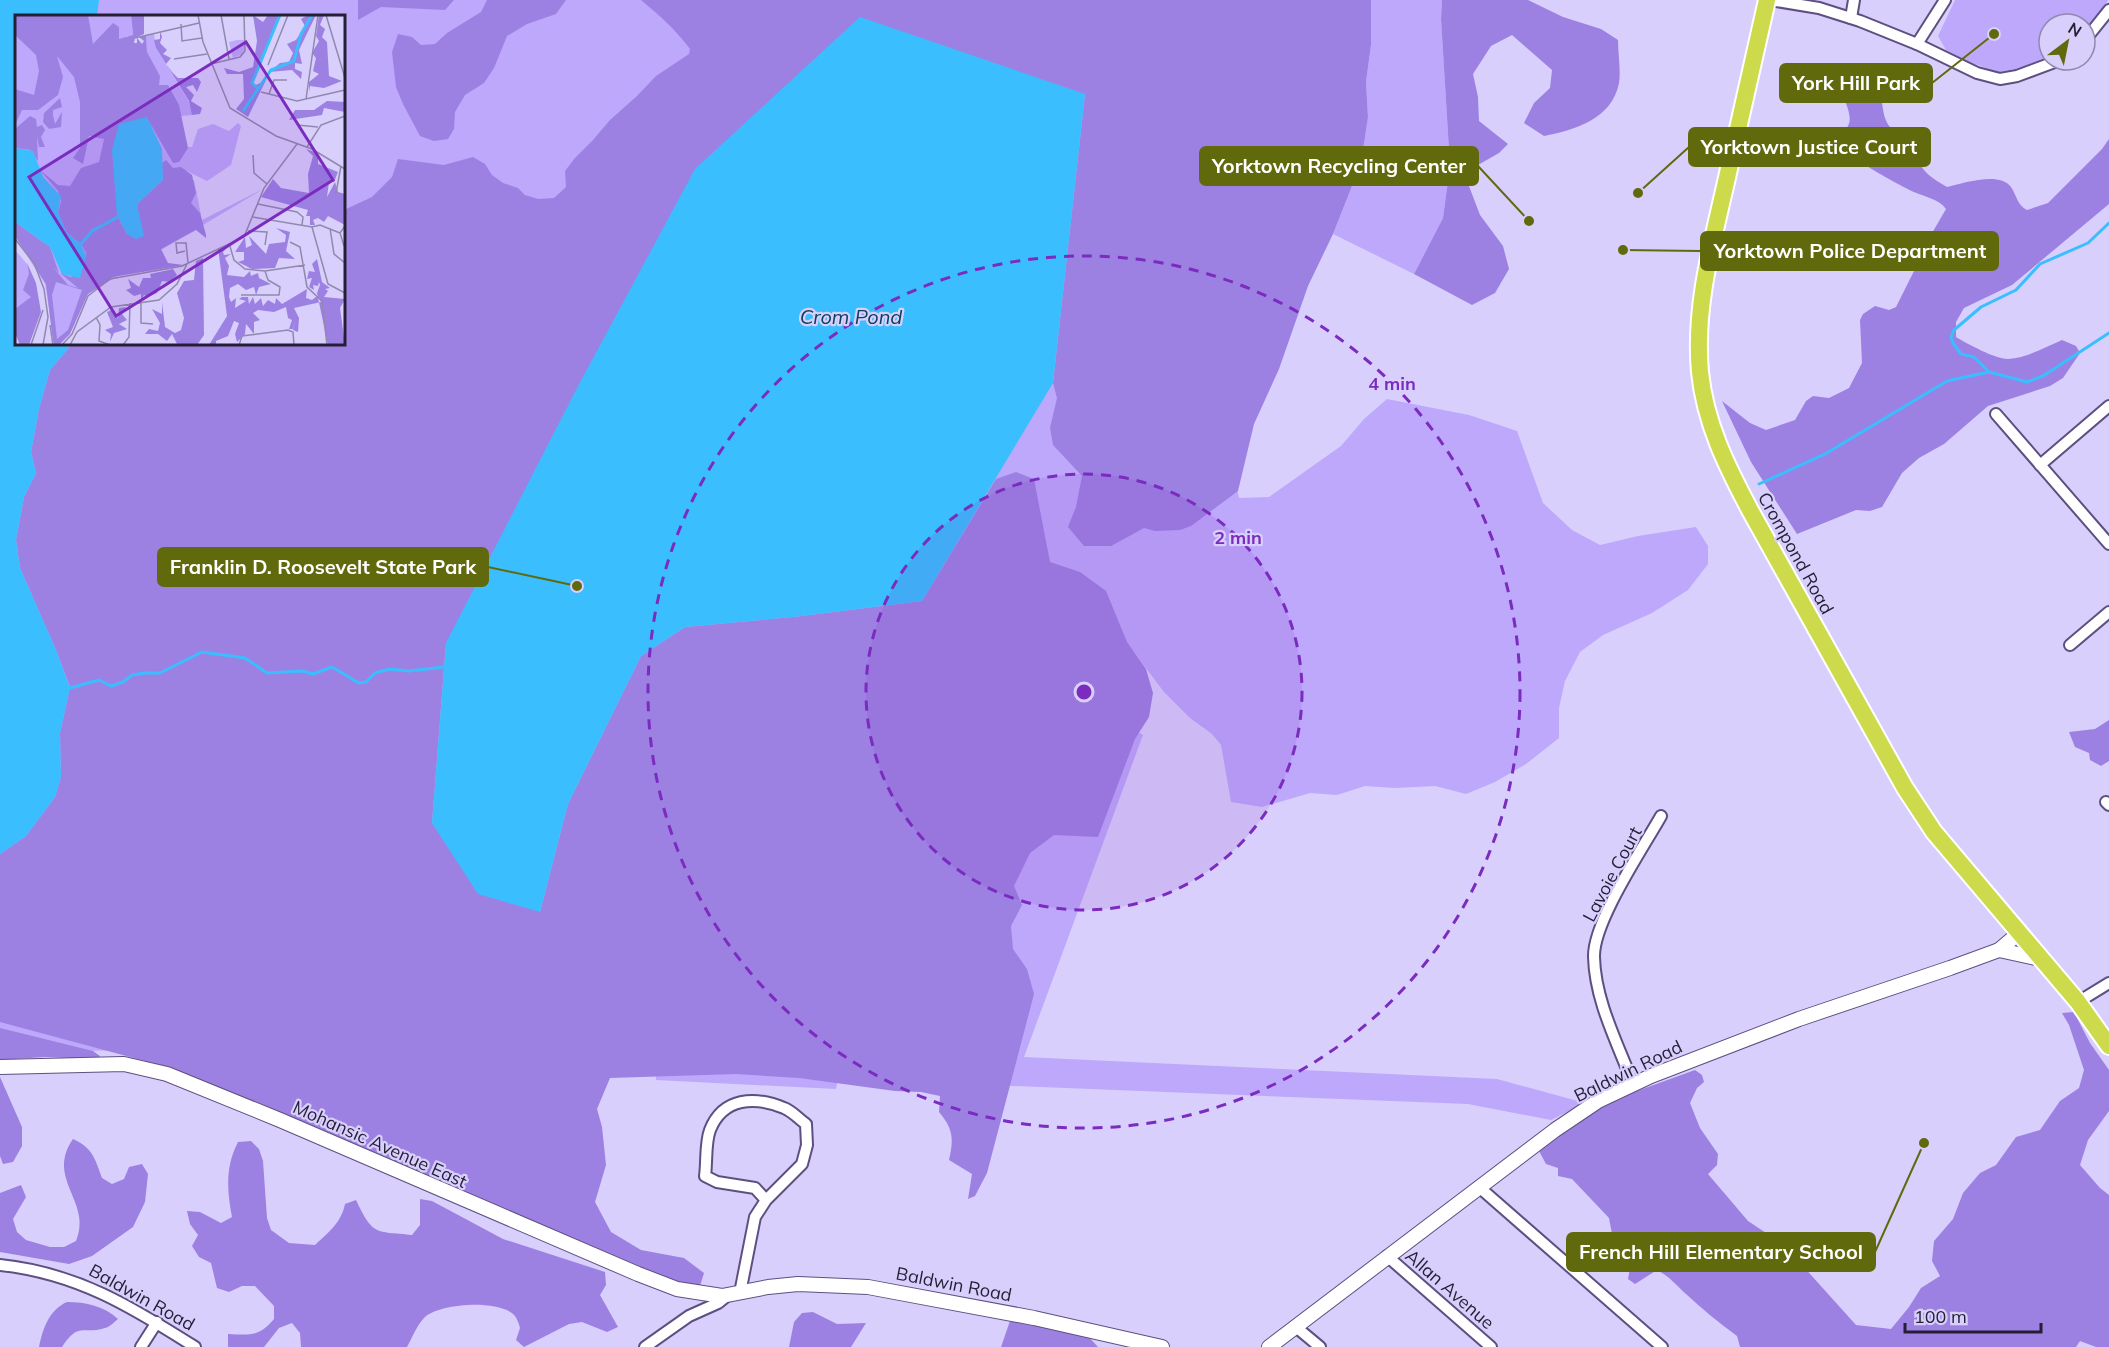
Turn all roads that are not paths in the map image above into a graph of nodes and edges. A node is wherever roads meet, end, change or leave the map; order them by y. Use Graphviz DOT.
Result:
graph roads {
  1 [pos="1768,0"];
  2 [pos="1854,0"];
  3 [pos="1946,0"];
  4 [pos="2109,10"];
  5 [pos="1851,18"];
  6 [pos="2097,25"];
  7 [pos="1917,44"];
  8 [pos="2037,69"];
  9 [pos="2109,406"];
  10 [pos="1996,414"];
  11 [pos="2040,465"];
  12 [pos="2109,544"];
  13 [pos="2109,612"];
  14 [pos="2070,645"];
  15 [pos="1661,816"];
  16 [pos="2019,933"];
  17 [pos="1999,950"];
  18 [pos="2041,959"];
  19 [pos="2109,983"];
  20 [pos="2078,1002"];
  21 [pos="2109,1046"];
  22 [pos="0,1067"];
  23 [pos="1633,1084"];
  24 [pos="1479,1187"];
  25 [pos="766,1200"];
  26 [pos="1387,1256"];
  27 [pos="0,1264"];
  28 [pos="735,1294"];
  29 [pos="157,1323"];
  30 [pos="1296,1327"];
  31 [pos="1108,1341"];
  32 [pos="141,1347"];
  33 [pos="195,1347"];
  34 [pos="645,1347"];
  35 [pos="1162,1347"];
  36 [pos="1269,1347"];
  37 [pos="1320,1347"];
  38 [pos="1491,1347"];
  39 [pos="1662,1347"];
  1 -- 5 [label="street"];
  1 -- 16 [label="highway, Crompond Road"];
  2 -- 5 [label="street"];
  3 -- 7 [label="street"];
  4 -- 6 [label="street"];
  5 -- 7 [label="street"];
  7 -- 8 [label="street"];
  9 -- 11 [label="street"];
  10 -- 11 [label="street"];
  11 -- 12 [label="street"];
  13 -- 14 [label="street"];
  15 -- 23 [label="street, Lavoie Court"];
  16 -- 17 [label="street, Baldwin Road"];
  16 -- 18 [label="highway, Crompond Road"];
  17 -- 18 [label="street"];
  17 -- 23 [label="street, Baldwin Road"];
  18 -- 20 [label="highway, Crompond Road"];
  19 -- 20 [label="street"];
  20 -- 21 [label="highway, Crompond Road"];
  22 -- 28 [label="street, Mohansic Avenue East"];
  23 -- 24 [label="street, Baldwin Road"];
  24 -- 26 [label="street, Baldwin Road"];
  24 -- 39 [label="street"];
  25 -- 25 [label="street"];
  25 -- 28 [label="street"];
  26 -- 30 [label="street, Baldwin Road"];
  26 -- 38 [label="street, Allan Avenue"];
  27 -- 29 [label="street, Baldwin Road"];
  28 -- 31 [label="street, Baldwin Road"];
  28 -- 34 [label="street, Baldwin Road"];
  29 -- 32 [label="street"];
  29 -- 33 [label="street, Baldwin Road"];
  30 -- 36 [label="street, Baldwin Road"];
  30 -- 37 [label="street"];
  31 -- 35 [label="street, Baldwin Road"];
}
